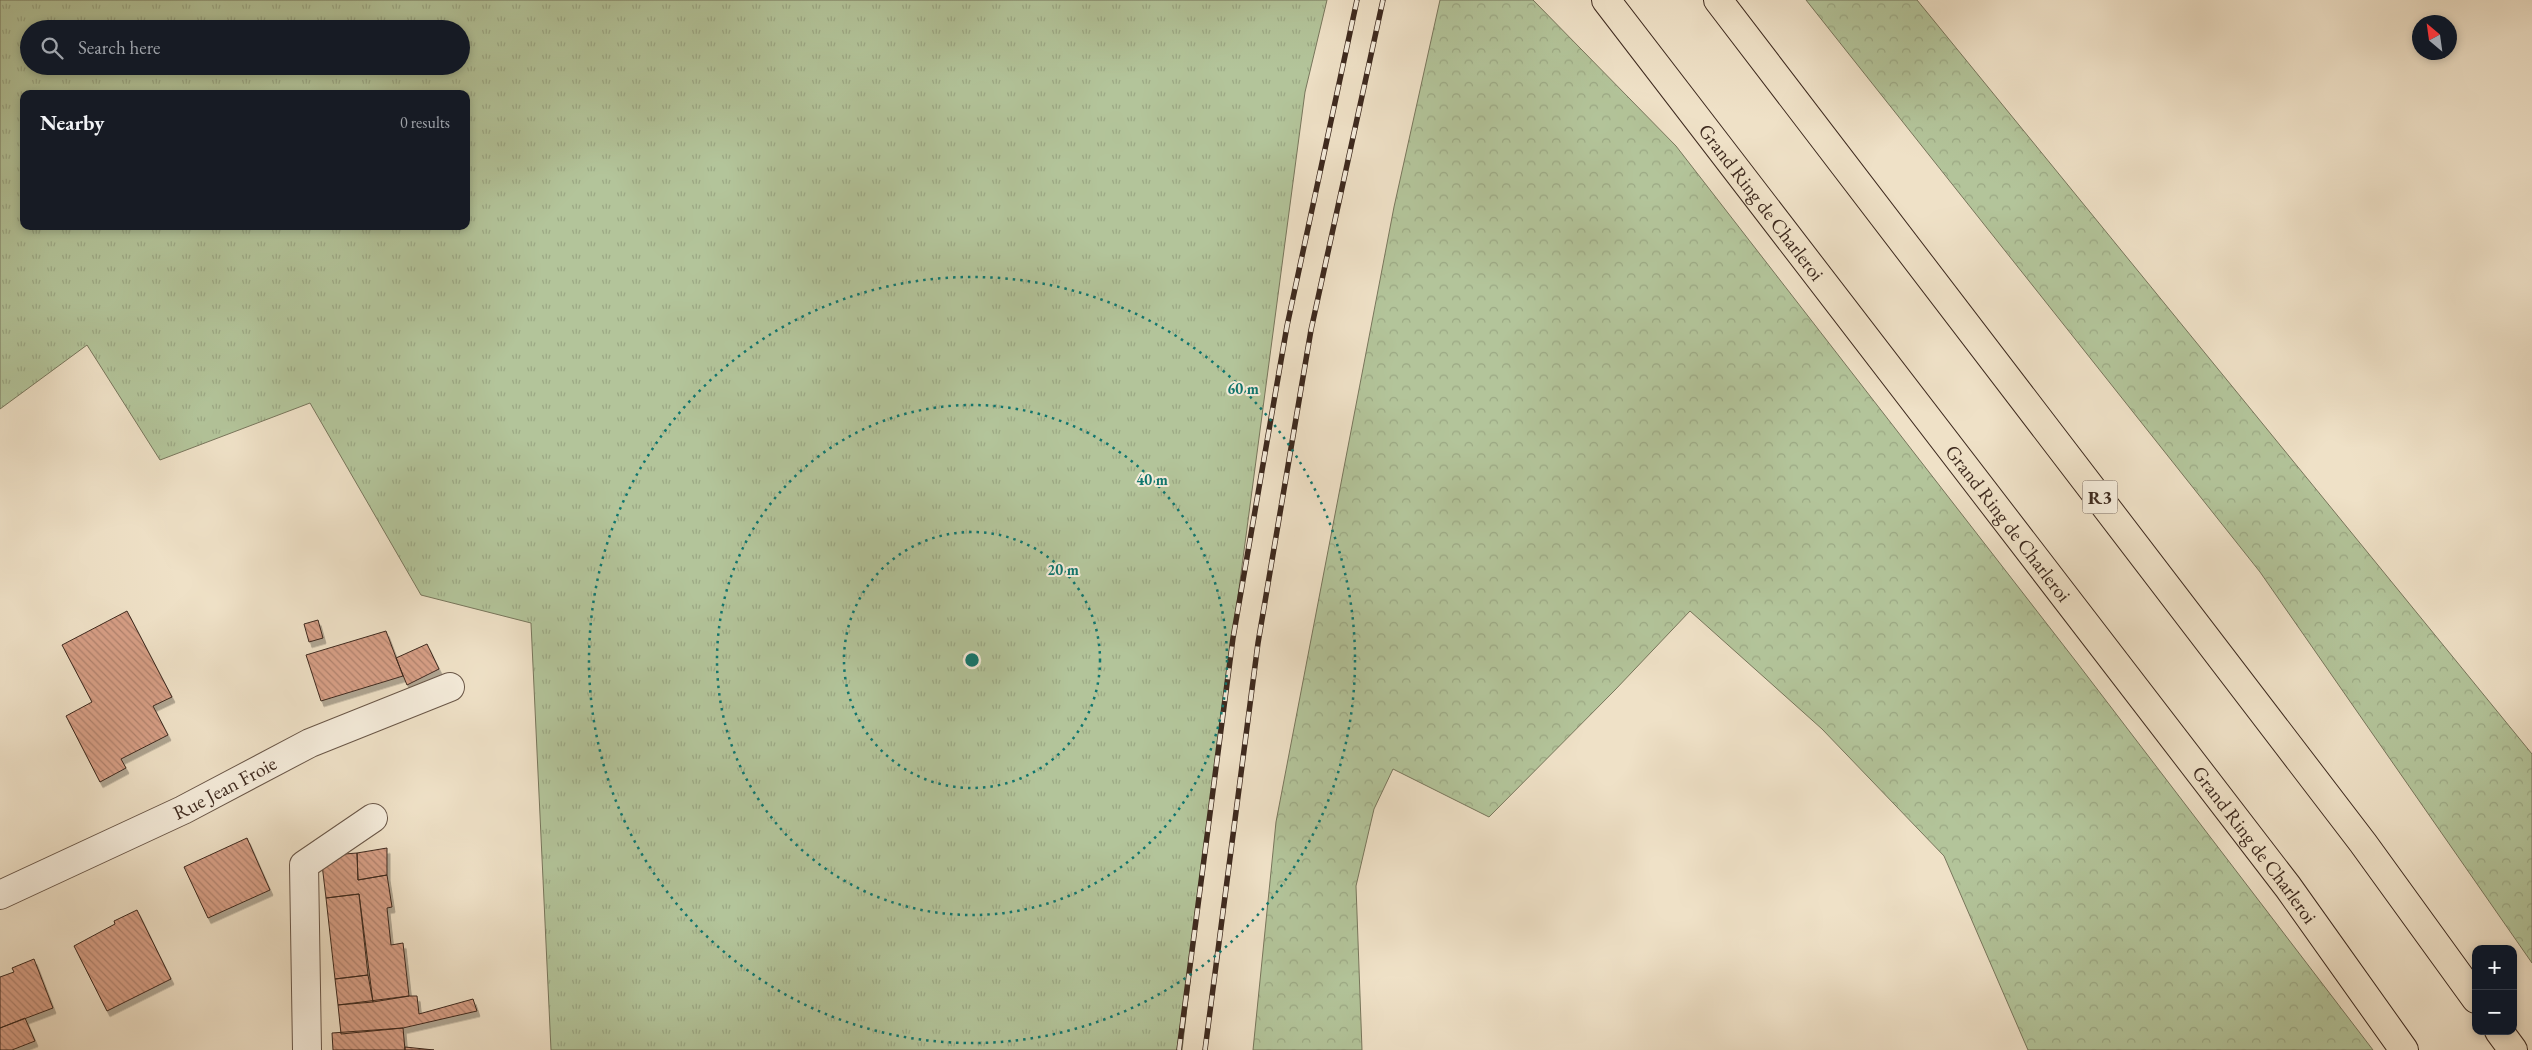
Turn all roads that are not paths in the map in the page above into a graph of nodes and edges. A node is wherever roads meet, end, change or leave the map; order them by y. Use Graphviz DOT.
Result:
graph roads {
  1 [pos="1606,0"];
  2 [pos="1718,0"];
  3 [pos="450,687"];
  4 [pos="373,818"];
  5 [pos="0,895"];
  6 [pos="2472,993"];
  7 [pos="2502,1035"];
  8 [pos="308,1050"];
  9 [pos="2404,1050"];
  10 [pos="2513,1050"];
  1 -- 9 [label="highway, Grand Ring de Charleroi"];
  2 -- 6 [label="highway, R3"];
  3 -- 5 [label="street, Rue Jean Froie"];
  4 -- 8 [label="street"];
  7 -- 10 [label="highway"];
}
